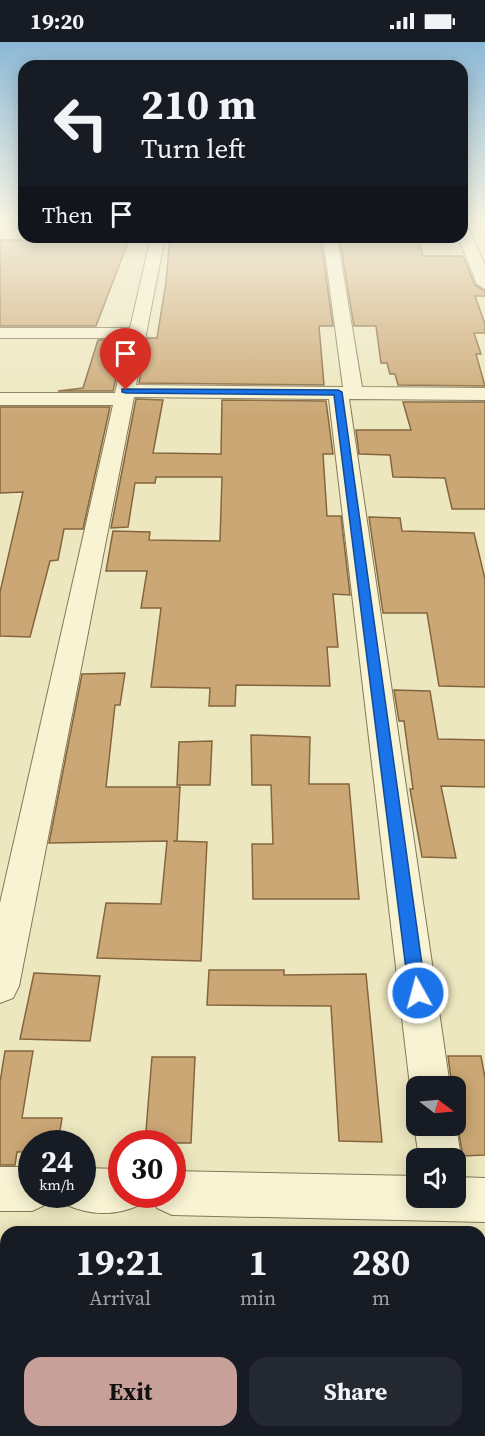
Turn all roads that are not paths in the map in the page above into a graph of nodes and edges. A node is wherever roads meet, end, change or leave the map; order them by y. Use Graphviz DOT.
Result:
graph roads {
  1 [pos="148,284"];
  2 [pos="335,284"];
  3 [pos="0,333"];
  4 [pos="138,333"];
  5 [pos="345,392"];
  6 [pos="485,394"];
  7 [pos="124,395"];
  8 [pos="0,399"];
  9 [pos="0,986"];
  10 [pos="429,1076"];
  11 [pos="0,1189"];
  12 [pos="18,1189"];
  13 [pos="406,1189"];
  14 [pos="186,1192"];
  1 -- 4 [label="street"];
  2 -- 5 [label="street"];
  3 -- 4 [label="street"];
  4 -- 7 [label="street"];
  5 -- 6 [label="street"];
  5 -- 7 [label="street"];
  5 -- 10 [label="street"];
  7 -- 8 [label="street"];
  7 -- 9 [label="street"];
  11 -- 12 [label="street"];
  13 -- 14 [label="street"];
}
